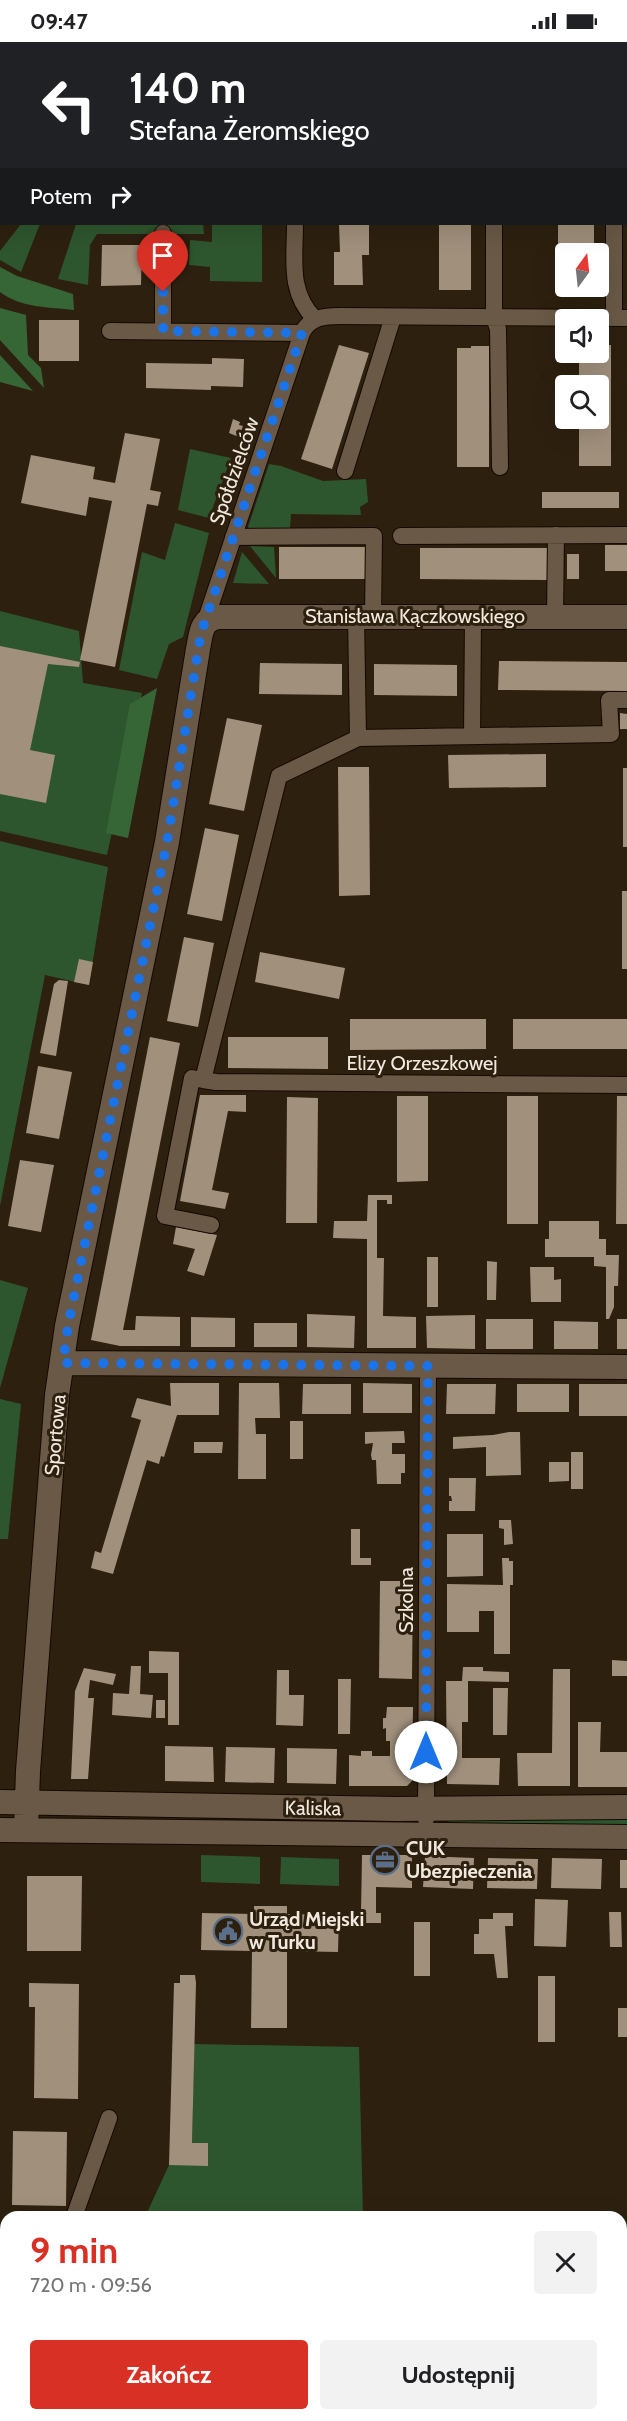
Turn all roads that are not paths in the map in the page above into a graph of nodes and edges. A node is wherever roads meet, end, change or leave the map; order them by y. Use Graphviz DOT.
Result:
graph roads {
  1 [pos="295,225"];
  2 [pos="494,225"];
  3 [pos="614,225"];
  4 [pos="163,233"];
  5 [pos="393,317"];
  6 [pos="494,318"];
  7 [pos="620,318"];
  8 [pos="315,319"];
  9 [pos="110,331"];
  10 [pos="163,331"];
  11 [pos="302,333"];
  12 [pos="500,467"];
  13 [pos="345,471"];
  14 [pos="556,535"];
  15 [pos="627,535"];
  16 [pos="401,536"];
  17 [pos="233,537"];
  18 [pos="364,616"];
  19 [pos="473,616"];
  20 [pos="555,616"];
  21 [pos="627,616"];
  22 [pos="205,622"];
  23 [pos="627,700"];
  24 [pos="472,736"];
  25 [pos="358,738"];
  26 [pos="210,1081"];
  27 [pos="627,1085"];
  28 [pos="211,1225"];
  29 [pos="63,1363"];
  30 [pos="428,1366"];
  31 [pos="627,1367"];
  32 [pos="0,1802"];
  33 [pos="26,1802"];
  34 [pos="180,1805"];
  35 [pos="627,1807"];
  36 [pos="426,1809"];
  37 [pos="0,1830"];
  38 [pos="26,1830"];
  39 [pos="179,1832"];
  40 [pos="426,1835"];
  41 [pos="627,1837"];
  42 [pos="109,2118"];
  43 [pos="76,2211"];
  1 -- 8 [label="street"];
  2 -- 6 [label="street"];
  3 -- 7 [label="street"];
  4 -- 10 [label="street"];
  5 -- 6 [label="street"];
  5 -- 8 [label="street"];
  5 -- 13 [label="street"];
  6 -- 7 [label="street"];
  6 -- 12 [label="street"];
  8 -- 11 [label="street, Spółdzielców"];
  9 -- 10 [label="street"];
  10 -- 11 [label="street"];
  11 -- 17 [label="street, Spółdzielców"];
  14 -- 15 [label="street"];
  14 -- 16 [label="street"];
  14 -- 20 [label="street"];
  17 -- 18 [label="street"];
  17 -- 22 [label="street, Spółdzielców"];
  18 -- 19 [label="street, Stanisława Kączkowskiego"];
  18 -- 22 [label="street, Stanisława Kączkowskiego"];
  18 -- 25 [label="street"];
  19 -- 20 [label="street, Stanisława Kączkowskiego"];
  19 -- 24 [label="street"];
  20 -- 21 [label="street, Stanisława Kączkowskiego"];
  22 -- 29 [label="street, Sportowa"];
  23 -- 24 [label="street"];
  24 -- 25 [label="street"];
  25 -- 26 [label="street"];
  26 -- 27 [label="street, Elizy Orzeszkowej"];
  26 -- 28 [label="street"];
  29 -- 30 [label="street"];
  29 -- 33 [label="street, Sportowa"];
  30 -- 31 [label="street"];
  30 -- 36 [label="street, Szkolna"];
  32 -- 33 [label="street, Kaliska"];
  33 -- 34 [label="street, Kaliska"];
  33 -- 38 [label="street, Sportowa"];
  34 -- 36 [label="street, Kaliska"];
  34 -- 39 [label="street"];
  35 -- 36 [label="street, Kaliska"];
  36 -- 40 [label="street, Szkolna"];
  37 -- 38 [label="street, Kaliska"];
  38 -- 39 [label="street, Kaliska"];
  39 -- 40 [label="street, Kaliska"];
  40 -- 41 [label="street, Kaliska"];
  42 -- 43 [label="street"];
}
